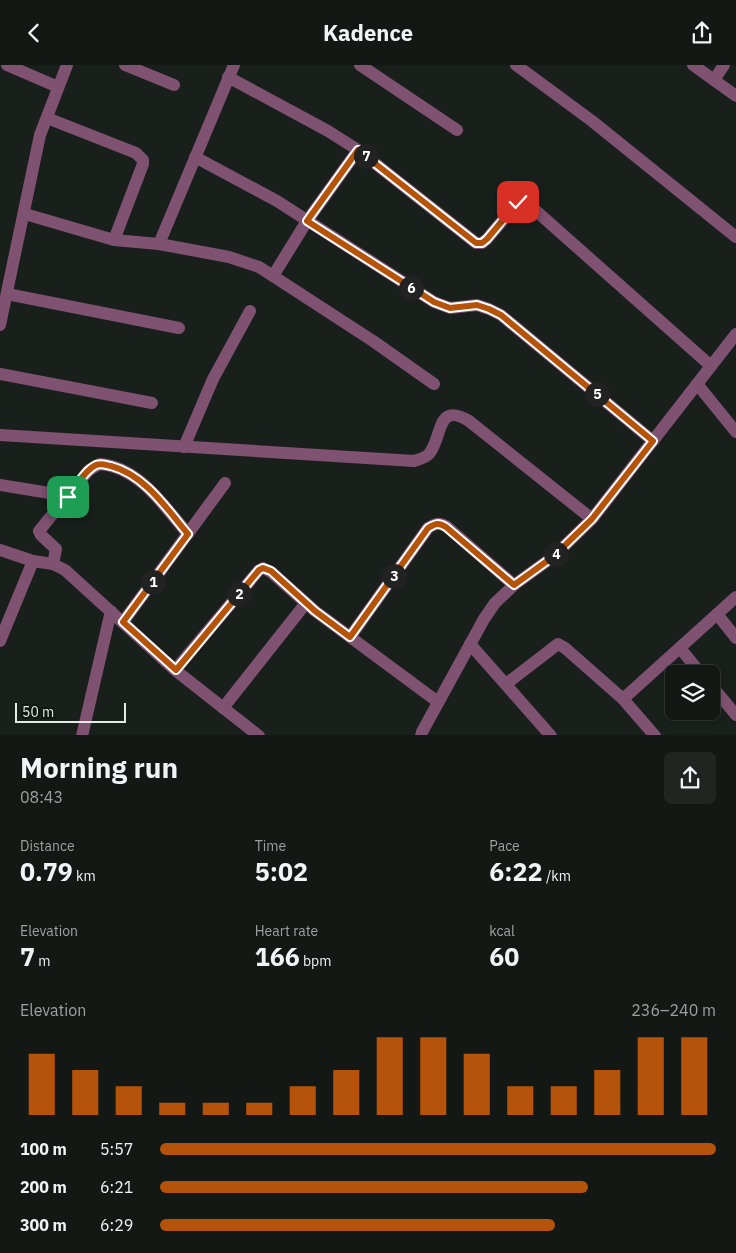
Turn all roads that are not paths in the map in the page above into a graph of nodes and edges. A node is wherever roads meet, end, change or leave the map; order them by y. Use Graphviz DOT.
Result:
graph roads {
  1 [pos="7,65"];
  2 [pos="67,65"];
  3 [pos="125,65"];
  4 [pos="234,65"];
  5 [pos="360,65"];
  6 [pos="516,65"];
  7 [pos="694,65"];
  8 [pos="724,65"];
  9 [pos="228,77"];
  10 [pos="714,80"];
  11 [pos="174,85"];
  12 [pos="58,87"];
  13 [pos="736,96"];
  14 [pos="47,118"];
  15 [pos="457,129"];
  16 [pos="358,150"];
  17 [pos="195,157"];
  18 [pos="24,214"];
  19 [pos="307,221"];
  20 [pos="736,237"];
  21 [pos="114,240"];
  22 [pos="159,244"];
  23 [pos="273,276"];
  24 [pos="7,294"];
  25 [pos="250,311"];
  26 [pos="0,325"];
  27 [pos="179,328"];
  28 [pos="736,334"];
  29 [pos="710,366"];
  30 [pos="0,374"];
  31 [pos="434,384"];
  32 [pos="697,384"];
  33 [pos="152,403"];
  34 [pos="736,432"];
  35 [pos="0,435"];
  36 [pos="653,441"];
  37 [pos="184,447"];
  38 [pos="225,483"];
  39 [pos="0,485"];
  40 [pos="68,497"];
  41 [pos="592,519"];
  42 [pos="188,534"];
  43 [pos="0,550"];
  44 [pos="33,561"];
  45 [pos="53,564"];
  46 [pos="514,585"];
  47 [pos="736,597"];
  48 [pos="306,603"];
  49 [pos="111,611"];
  50 [pos="717,615"];
  51 [pos="123,622"];
  52 [pos="350,637"];
  53 [pos="736,638"];
  54 [pos="0,641"];
  55 [pos="470,644"];
  56 [pos="680,648"];
  57 [pos="694,665"];
  58 [pos="176,670"];
  59 [pos="506,684"];
  60 [pos="720,696"];
  61 [pos="623,699"];
  62 [pos="438,702"];
  63 [pos="223,707"];
  64 [pos="736,715"];
  65 [pos="82,735"];
  66 [pos="258,735"];
  67 [pos="422,735"];
  68 [pos="551,735"];
  69 [pos="655,735"];
  1 -- 12 [label="street"];
  2 -- 12 [label="street"];
  3 -- 11 [label="street"];
  4 -- 9 [label="street"];
  5 -- 15 [label="street"];
  6 -- 20 [label="street"];
  7 -- 10 [label="street"];
  8 -- 10 [label="street"];
  9 -- 16 [label="street"];
  9 -- 17 [label="street"];
  10 -- 13 [label="street"];
  12 -- 14 [label="street"];
  14 -- 18 [label="street"];
  14 -- 21 [label="street"];
  16 -- 19 [label="street"];
  16 -- 29 [label="street"];
  17 -- 19 [label="street"];
  17 -- 22 [label="street"];
  18 -- 21 [label="street"];
  18 -- 24 [label="street"];
  19 -- 23 [label="street"];
  19 -- 36 [label="street"];
  21 -- 22 [label="street"];
  22 -- 23 [label="street"];
  23 -- 31 [label="street"];
  24 -- 26 [label="street"];
  24 -- 27 [label="street"];
  25 -- 37 [label="street"];
  28 -- 29 [label="street"];
  29 -- 32 [label="street"];
  30 -- 33 [label="street"];
  32 -- 34 [label="street"];
  32 -- 36 [label="street"];
  35 -- 37 [label="street"];
  36 -- 41 [label="street"];
  37 -- 41 [label="street"];
  38 -- 42 [label="street"];
  39 -- 40 [label="street"];
  40 -- 42 [label="street"];
  40 -- 45 [label="street"];
  41 -- 46 [label="street"];
  42 -- 51 [label="street"];
  43 -- 44 [label="street"];
  44 -- 45 [label="street"];
  44 -- 54 [label="street"];
  45 -- 49 [label="street"];
  46 -- 52 [label="street"];
  46 -- 55 [label="street"];
  47 -- 50 [label="street"];
  48 -- 52 [label="street"];
  48 -- 58 [label="street"];
  48 -- 63 [label="street"];
  49 -- 51 [label="street"];
  49 -- 65 [label="street"];
  50 -- 53 [label="street"];
  50 -- 56 [label="street"];
  51 -- 58 [label="street"];
  52 -- 62 [label="street"];
  55 -- 59 [label="street"];
  55 -- 62 [label="street"];
  56 -- 57 [label="street"];
  56 -- 61 [label="street"];
  58 -- 63 [label="street"];
  59 -- 61 [label="street"];
  59 -- 68 [label="street"];
  60 -- 64 [label="street"];
  61 -- 69 [label="street"];
  62 -- 67 [label="street"];
  63 -- 66 [label="street"];
}
